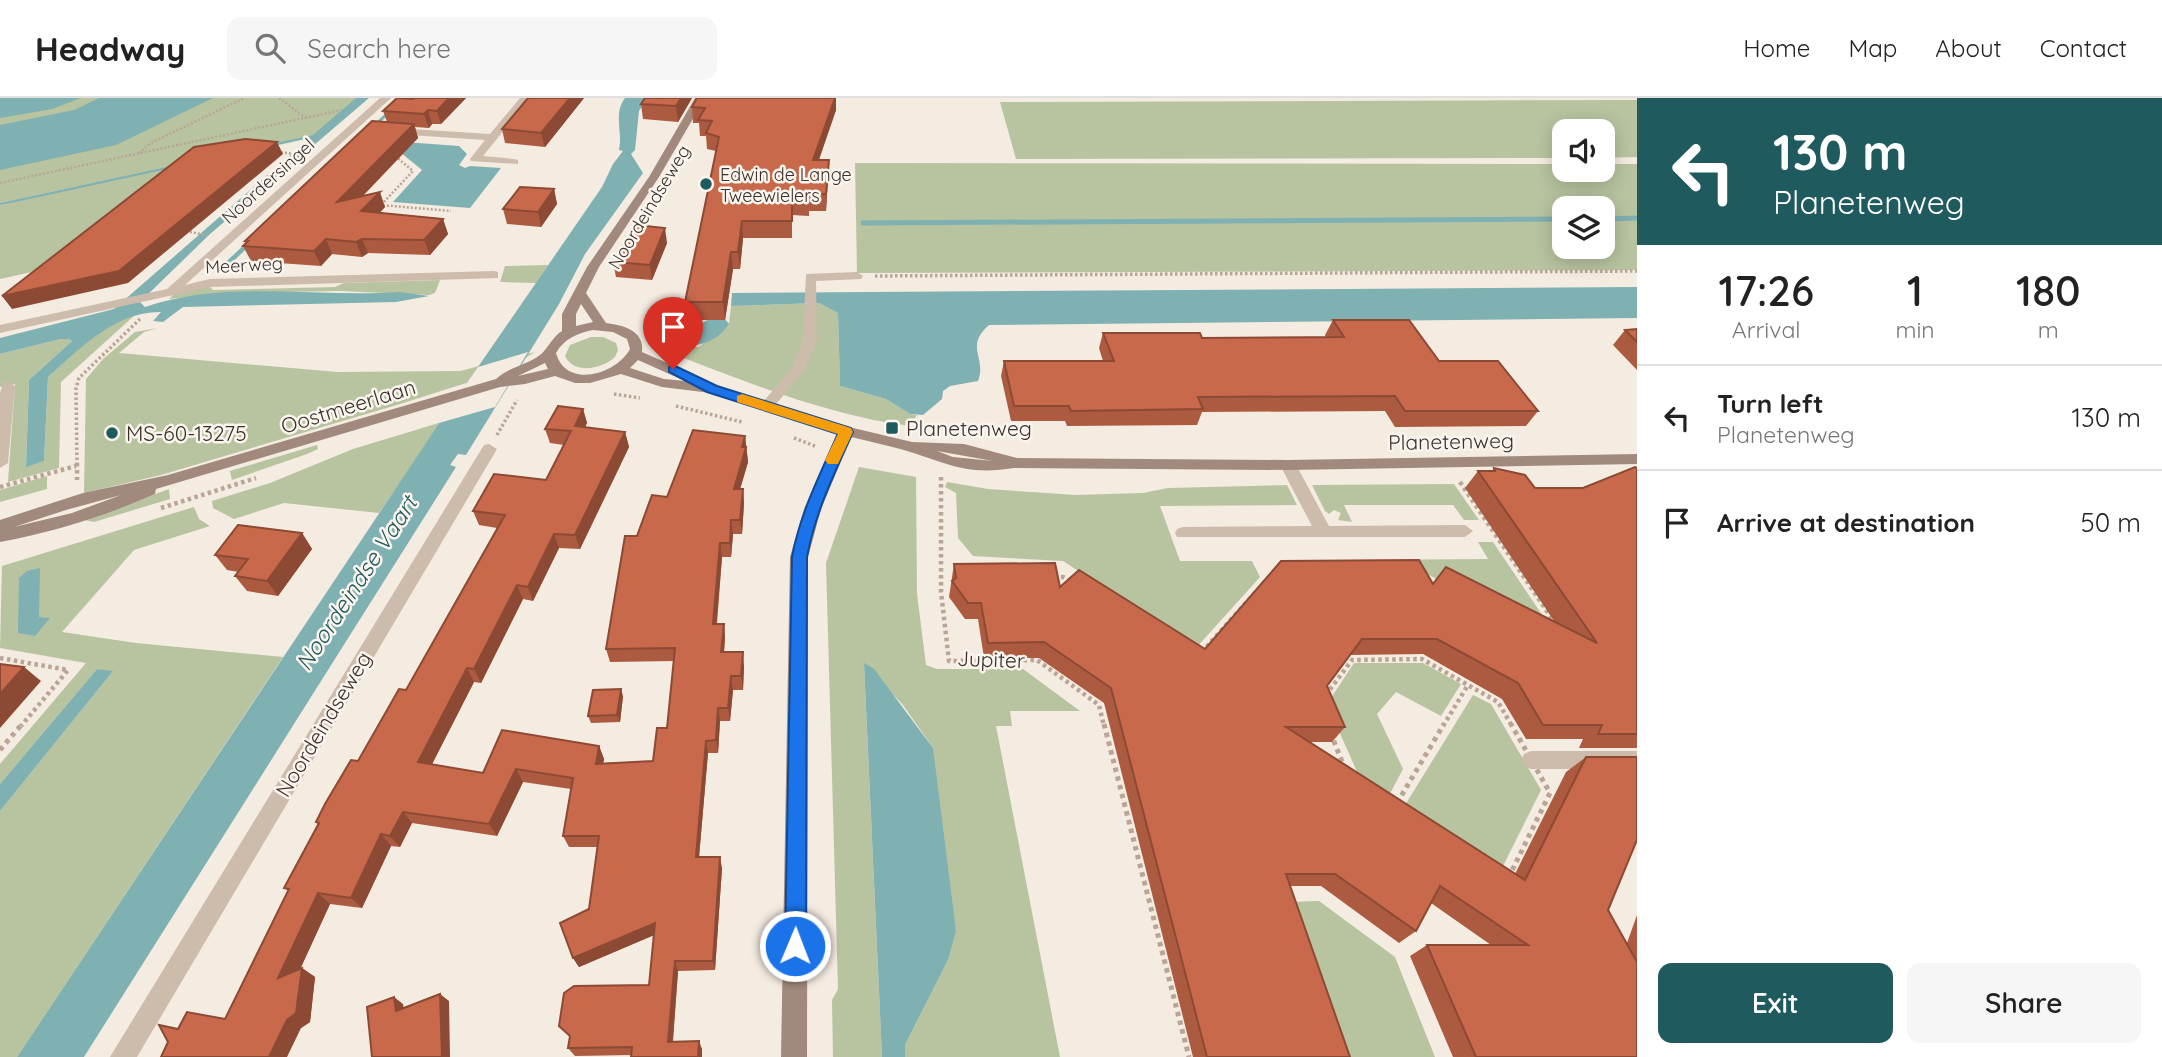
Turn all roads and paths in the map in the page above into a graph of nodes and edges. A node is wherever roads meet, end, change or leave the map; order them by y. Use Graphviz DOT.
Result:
graph roads {
  1 [pos="244,98"];
  2 [pos="279,98"];
  3 [pos="386,98"];
  4 [pos="525,98"];
  5 [pos="700,98"];
  6 [pos="340,111"];
  7 [pos="306,118"];
  8 [pos="352,128"];
  9 [pos="365,129"];
  10 [pos="378,130"];
  11 [pos="492,137"];
  12 [pos="272,152"];
  13 [pos="138,154"];
  14 [pos="291,154"];
  15 [pos="394,155"];
  16 [pos="514,162"];
  17 [pos="0,183"];
  18 [pos="451,211"];
  19 [pos="190,232"];
  20 [pos="198,234"];
  21 [pos="1637,271"];
  22 [pos="494,275"];
  23 [pos="857,276"];
  24 [pos="173,289"];
  25 [pos="580,295"];
  26 [pos="146,313"];
  27 [pos="602,326"];
  28 [pos="0,329"];
  29 [pos="569,333"];
  30 [pos="636,354"];
  31 [pos="548,357"];
  32 [pos="622,370"];
  33 [pos="557,371"];
  34 [pos="651,380"];
  35 [pos="512,382"];
  36 [pos="8,386"];
  37 [pos="712,389"];
  38 [pos="649,400"];
  39 [pos="674,406"];
  40 [pos="766,407"];
  41 [pos="747,423"];
  42 [pos="846,432"];
  43 [pos="793,438"];
  44 [pos="489,449"];
  45 [pos="835,454"];
  46 [pos="1637,459"];
  47 [pos="0,463"];
  48 [pos="1288,465"];
  49 [pos="76,466"];
  50 [pos="941,471"];
  51 [pos="1456,476"];
  52 [pos="168,481"];
  53 [pos="0,487"];
  54 [pos="77,499"];
  55 [pos="0,526"];
  56 [pos="1324,531"];
  57 [pos="1465,531"];
  58 [pos="1183,533"];
  59 [pos="0,536"];
  60 [pos="1281,576"];
  61 [pos="941,577"];
  62 [pos="955,577"];
  63 [pos="1050,577"];
  64 [pos="1074,584"];
  65 [pos="1560,630"];
  66 [pos="1381,648"];
  67 [pos="1193,656"];
  68 [pos="0,658"];
  69 [pos="1387,658"];
  70 [pos="1468,685"];
  71 [pos="0,750"];
  72 [pos="1531,760"];
  73 [pos="1637,760"];
  74 [pos="1333,769"];
  75 [pos="1345,769"];
  76 [pos="1119,787"];
  77 [pos="1132,787"];
  78 [pos="1389,816"];
  79 [pos="1504,887"];
  80 [pos="1510,899"];
  81 [pos="123,1057"];
  82 [pos="794,1057"];
  83 [pos="1189,1057"];
  1 -- 13 [label="path"];
  2 -- 7 [label="path"];
  3 -- 8 [label="street, Noordersingel"];
  4 -- 11 [label="street"];
  5 -- 25 [label="street, Noordeindseweg"];
  6 -- 7 [label="path"];
  7 -- 13 [label="path"];
  8 -- 9 [label="street"];
  8 -- 24 [label="street, Noordersingel"];
  10 -- 11 [label="street"];
  11 -- 16 [label="street"];
  12 -- 14 [label="path, Noordersingel"];
  13 -- 17 [label="path"];
  15 -- 18 [label="path"];
  19 -- 20 [label="path, Noordersingel"];
  21 -- 23 [label="path"];
  22 -- 24 [label="street, Meerweg"];
  23 -- 40 [label="street"];
  24 -- 28 [label="street, Meerweg"];
  25 -- 27 [label="street"];
  25 -- 29 [label="street, Noordeindseweg"];
  26 -- 49 [label="path"];
  27 -- 29 [label="street"];
  27 -- 30 [label="street"];
  29 -- 31 [label="street"];
  30 -- 32 [label="street"];
  30 -- 37 [label="street, Planetenweg"];
  31 -- 33 [label="street"];
  31 -- 35 [label="street, Oostmeerlaan"];
  32 -- 33 [label="street"];
  32 -- 34 [label="street, Planetenweg"];
  33 -- 35 [label="street, Oostmeerlaan"];
  34 -- 37 [label="street, Planetenweg"];
  34 -- 38 [label="path"];
  35 -- 44 [label="path"];
  35 -- 52 [label="street, Oostmeerlaan"];
  36 -- 47 [label="street"];
  37 -- 40 [label="street, Planetenweg"];
  39 -- 41 [label="path"];
  40 -- 42 [label="street, Planetenweg"];
  42 -- 45 [label="street"];
  42 -- 48 [label="street, Planetenweg"];
  43 -- 45 [label="path"];
  44 -- 81 [label="street, Noordeindseweg"];
  45 -- 82 [label="street"];
  46 -- 48 [label="street, Planetenweg"];
  48 -- 56 [label="street"];
  49 -- 53 [label="path"];
  49 -- 54 [label="path"];
  50 -- 61 [label="path, Jupiter"];
  51 -- 65 [label="path"];
  52 -- 54 [label="street, Oostmeerlaan"];
  52 -- 59 [label="street, Oostmeerlaan"];
  54 -- 55 [label="street, Oostmeerlaan"];
  56 -- 57 [label="street"];
  56 -- 58 [label="street"];
  60 -- 67 [label="path"];
  61 -- 62 [label="path"];
  61 -- 76 [label="path, Jupiter"];
  63 -- 64 [label="path"];
  66 -- 69 [label="path"];
  68 -- 71 [label="path"];
  69 -- 70 [label="path"];
  69 -- 75 [label="path"];
  70 -- 72 [label="path"];
  70 -- 78 [label="path"];
  72 -- 73 [label="street"];
  72 -- 79 [label="path"];
  74 -- 75 [label="path"];
  75 -- 78 [label="path"];
  76 -- 77 [label="path"];
  76 -- 83 [label="path, Jupiter"];
  78 -- 79 [label="path"];
  79 -- 80 [label="path"];
}
